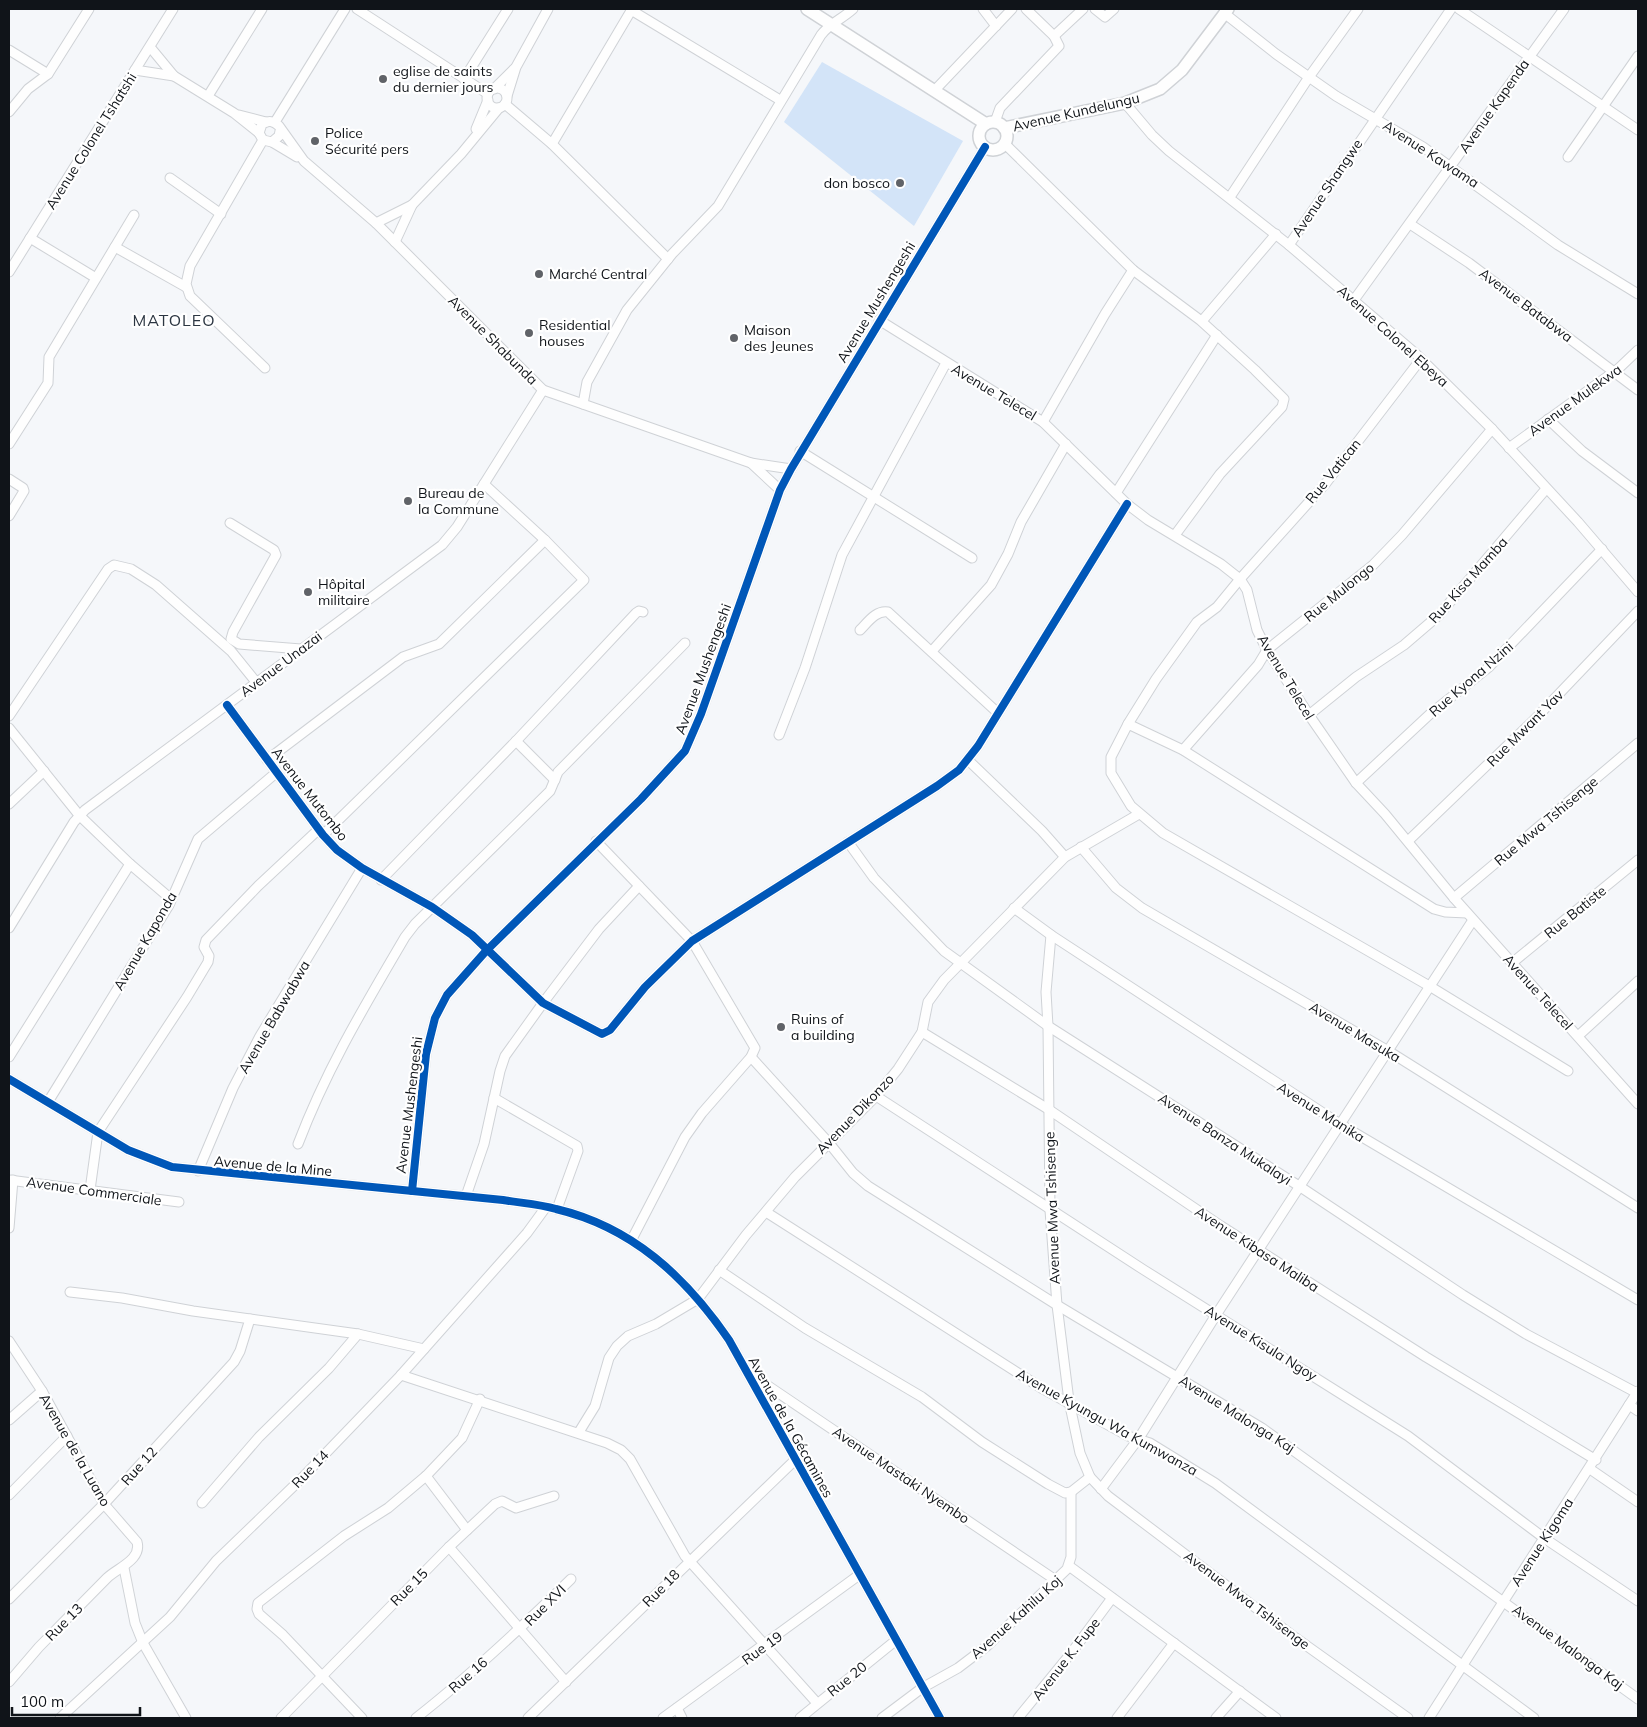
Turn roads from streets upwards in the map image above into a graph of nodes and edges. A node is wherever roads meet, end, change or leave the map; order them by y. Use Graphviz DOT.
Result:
graph roads {
  1 [pos="89,9"];
  2 [pos="173,9"];
  3 [pos="262,9"];
  4 [pos="346,9"];
  5 [pos="357,9"];
  6 [pos="507,9"];
  7 [pos="548,9"];
  8 [pos="807,9"];
  9 [pos="853,9"];
  10 [pos="983,9"];
  11 [pos="1012,9"];
  12 [pos="1026,9"];
  13 [pos="1083,9"];
  14 [pos="1095,9"];
  15 [pos="1114,9"];
  16 [pos="1358,9"];
  17 [pos="1451,9"];
  18 [pos="1459,9"];
  19 [pos="1564,9"];
  20 [pos="631,10"];
  21 [pos="1226,11"];
  22 [pos="830,25"];
  23 [pos="996,26"];
  24 [pos="1054,36"];
  25 [pos="150,47"];
  26 [pos="9,50"];
  27 [pos="1530,56"];
  28 [pos="1638,56"];
  29 [pos="516,67"];
  30 [pos="135,70"];
  31 [pos="48,74"];
  32 [pos="174,76"];
  33 [pos="1309,77"];
  34 [pos="464,79"];
  35 [pos="934,91"];
  36 [pos="490,94"];
  37 [pos="208,96"];
  38 [pos="780,100"];
  39 [pos="504,103"];
  40 [pos="1124,103"];
  41 [pos="1603,106"];
  42 [pos="9,112"];
  43 [pos="234,113"];
  44 [pos="1375,118"];
  45 [pos="270,122"];
  46 [pos="995,125"];
  47 [pos="1638,130"];
  48 [pos="280,131"];
  49 [pos="474,136"];
  50 [pos="265,138"];
  51 [pos="1004,143"];
  52 [pos="552,144"];
  53 [pos="985,147"];
  54 [pos="1568,157"];
  55 [pos="304,161"];
  56 [pos="1451,166"];
  57 [pos="170,178"];
  58 [pos="1230,197"];
  59 [pos="412,205"];
  60 [pos="221,214"];
  61 [pos="134,215"];
  62 [pos="376,223"];
  63 [pos="1410,224"];
  64 [pos="1276,234"];
  65 [pos="30,238"];
  66 [pos="395,242"];
  67 [pos="1289,245"];
  68 [pos="115,247"];
  69 [pos="668,259"];
  70 [pos="1133,270"];
  71 [pos="9,272"];
  72 [pos="96,278"];
  73 [pos="186,287"];
  74 [pos="1638,294"];
  75 [pos="1354,300"];
  76 [pos="879,320"];
  77 [pos="1202,321"];
  78 [pos="1217,335"];
  79 [pos="1638,350"];
  80 [pos="1422,359"];
  81 [pos="946,363"];
  82 [pos="265,368"];
  83 [pos="1614,372"];
  84 [pos="543,390"];
  85 [pos="1638,390"];
  86 [pos="583,404"];
  87 [pos="1548,419"];
  88 [pos="1043,422"];
  89 [pos="1492,429"];
  90 [pos="9,444"];
  91 [pos="1066,444"];
  92 [pos="1509,448"];
  93 [pos="800,451"];
  94 [pos="751,463"];
  95 [pos="791,469"];
  96 [pos="9,479"];
  97 [pos="484,484"];
  98 [pos="1546,489"];
  99 [pos="780,490"];
  100 [pos="1116,493"];
  101 [pos="1638,494"];
  102 [pos="874,495"];
  103 [pos="1127,504"];
  104 [pos="9,516"];
  105 [pos="230,523"];
  106 [pos="1175,535"];
  107 [pos="545,540"];
  108 [pos="1602,549"];
  109 [pos="972,558"];
  110 [pos="1240,579"];
  111 [pos="1638,592"];
  112 [pos="1638,611"];
  113 [pos="643,612"];
  114 [pos="860,630"];
  115 [pos="685,643"];
  116 [pos="301,649"];
  117 [pos="1268,650"];
  118 [pos="932,651"];
  119 [pos="256,682"];
  120 [pos="227,705"];
  121 [pos="998,713"];
  122 [pos="1309,715"];
  123 [pos="9,716"];
  124 [pos="1128,724"];
  125 [pos="9,728"];
  126 [pos="779,736"];
  127 [pos="516,741"];
  128 [pos="1638,743"];
  129 [pos="1183,750"];
  130 [pos="267,760"];
  131 [pos="968,760"];
  132 [pos="44,771"];
  133 [pos="276,772"];
  134 [pos="555,780"];
  135 [pos="1356,783"];
  136 [pos="9,804"];
  137 [pos="1139,814"];
  138 [pos="79,816"];
  139 [pos="321,832"];
  140 [pos="596,841"];
  141 [pos="1408,841"];
  142 [pos="848,842"];
  143 [pos="1081,847"];
  144 [pos="1065,856"];
  145 [pos="1638,860"];
  146 [pos="130,864"];
  147 [pos="362,868"];
  148 [pos="381,880"];
  149 [pos="639,886"];
  150 [pos="1454,898"];
  151 [pos="172,899"];
  152 [pos="432,907"];
  153 [pos="1014,908"];
  154 [pos="1470,916"];
  155 [pos="9,928"];
  156 [pos="1051,935"];
  157 [pos="692,941"];
  158 [pos="486,951"];
  159 [pos="959,963"];
  160 [pos="1512,963"];
  161 [pos="1638,981"];
  162 [pos="1431,987"];
  163 [pos="543,1002"];
  164 [pos="1048,1026"];
  165 [pos="922,1032"];
  166 [pos="1578,1036"];
  167 [pos="1390,1052"];
  168 [pos="9,1057"];
  169 [pos="751,1057"];
  170 [pos="1568,1071"];
  171 [pos="9,1079"];
  172 [pos="876,1096"];
  173 [pos="494,1098"];
  174 [pos="48,1102"];
  175 [pos="1638,1103"];
  176 [pos="1048,1109"];
  177 [pos="1340,1124"];
  178 [pos="98,1132"];
  179 [pos="829,1143"];
  180 [pos="298,1144"];
  181 [pos="198,1171"];
  182 [pos="11,1180"];
  183 [pos="1299,1186"];
  184 [pos="90,1190"];
  185 [pos="412,1190"];
  186 [pos="466,1196"];
  187 [pos="179,1202"];
  188 [pos="546,1207"];
  189 [pos="1638,1208"];
  190 [pos="557,1209"];
  191 [pos="1050,1210"];
  192 [pos="766,1212"];
  193 [pos="9,1228"];
  194 [pos="632,1239"];
  195 [pos="1259,1250"];
  196 [pos="719,1270"];
  197 [pos="70,1292"];
  198 [pos="698,1299"];
  199 [pos="1638,1300"];
  200 [pos="1057,1305"];
  201 [pos="1216,1315"];
  202 [pos="250,1319"];
  203 [pos="358,1334"];
  204 [pos="9,1341"];
  205 [pos="424,1349"];
  206 [pos="745,1371"];
  207 [pos="401,1375"];
  208 [pos="1178,1377"];
  209 [pos="42,1391"];
  210 [pos="1637,1392"];
  211 [pos="480,1399"];
  212 [pos="1069,1401"];
  213 [pos="1630,1405"];
  214 [pos="1638,1411"];
  215 [pos="9,1420"];
  216 [pos="579,1432"];
  217 [pos="67,1436"];
  218 [pos="1139,1438"];
  219 [pos="795,1460"];
  220 [pos="1596,1460"];
  221 [pos="1590,1469"];
  222 [pos="426,1476"];
  223 [pos="1090,1477"];
  224 [pos="1101,1489"];
  225 [pos="1071,1492"];
  226 [pos="9,1495"];
  227 [pos="554,1496"];
  228 [pos="1638,1502"];
  229 [pos="202,1503"];
  230 [pos="104,1504"];
  231 [pos="468,1530"];
  232 [pos="1544,1538"];
  233 [pos="449,1547"];
  234 [pos="689,1560"];
  235 [pos="1069,1566"];
  236 [pos="124,1568"];
  237 [pos="859,1575"];
  238 [pos="571,1579"];
  239 [pos="1057,1580"];
  240 [pos="1112,1598"];
  241 [pos="9,1599"];
  242 [pos="1504,1601"];
  243 [pos="1638,1601"];
  244 [pos="519,1631"];
  245 [pos="895,1641"];
  246 [pos="144,1643"];
  247 [pos="1174,1643"];
  248 [pos="766,1645"];
  249 [pos="1462,1665"];
  250 [pos="322,1676"];
  251 [pos="9,1682"];
  252 [pos="566,1682"];
  253 [pos="922,1688"];
  254 [pos="1240,1691"];
  255 [pos="1638,1699"];
  256 [pos="817,1703"];
  257 [pos="677,1708"];
  258 [pos="183,1717"];
  259 [pos="60,1718"];
  260 [pos="280,1718"];
  261 [pos="362,1718"];
  262 [pos="416,1718"];
  263 [pos="528,1718"];
  264 [pos="663,1718"];
  265 [pos="682,1718"];
  266 [pos="800,1718"];
  267 [pos="882,1718"];
  268 [pos="940,1718"];
  269 [pos="1018,1718"];
  270 [pos="1117,1718"];
  271 [pos="1216,1718"];
  272 [pos="1276,1718"];
  273 [pos="1408,1718"];
  274 [pos="1429,1718"];
  275 [pos="1534,1718"];
  1 -- 31 [label="street"];
  2 -- 25 [label="street, Avenue Colonel Tshatshi"];
  3 -- 37 [label="street"];
  4 -- 45 [label="street"];
  5 -- 34 [label="street"];
  6 -- 34 [label="street"];
  7 -- 29 [label="street"];
  8 -- 22 [label="street"];
  9 -- 22 [label="street"];
  10 -- 23 [label="street"];
  11 -- 23 [label="street"];
  12 -- 24 [label="street"];
  13 -- 24 [label="street"];
  14 -- 15 [label="street"];
  16 -- 33 [label="street"];
  17 -- 44 [label="street, Avenue Shangwe"];
  18 -- 27 [label="street"];
  19 -- 27 [label="street, Avenue Kapenda"];
  20 -- 38 [label="street"];
  20 -- 52 [label="street"];
  21 -- 33 [label="street, Avenue Kawama"];
  21 -- 40 [label="street, Avenue Kundelungu"];
  22 -- 35 [label="street"];
  22 -- 38 [label="street"];
  23 -- 35 [label="street"];
  24 -- 46 [label="street"];
  25 -- 30 [label="street, Avenue Colonel Tshatshi"];
  25 -- 32 [label="street"];
  26 -- 31 [label="street"];
  27 -- 41 [label="street"];
  27 -- 56 [label="street, Avenue Kapenda"];
  28 -- 41 [label="street"];
  29 -- 36 [label="street"];
  29 -- 39 [label="street"];
  30 -- 32 [label="street"];
  30 -- 65 [label="street, Avenue Colonel Tshatshi"];
  31 -- 42 [label="street"];
  32 -- 37 [label="street"];
  33 -- 44 [label="street, Avenue Kawama"];
  33 -- 58 [label="street"];
  34 -- 36 [label="street"];
  35 -- 46 [label="street"];
  36 -- 39 [label="street"];
  36 -- 39 [label="street"];
  36 -- 49 [label="street"];
  37 -- 43 [label="street"];
  38 -- 69 [label="street"];
  39 -- 49 [label="street"];
  39 -- 52 [label="street"];
  40 -- 46 [label="street, Avenue Kundelungu"];
  40 -- 58 [label="street, Avenue Colonel Ebeya"];
  41 -- 47 [label="street"];
  41 -- 54 [label="street"];
  43 -- 45 [label="street"];
  43 -- 50 [label="street"];
  44 -- 56 [label="street, Avenue Kawama"];
  44 -- 67 [label="street, Avenue Shangwe"];
  45 -- 48 [label="street"];
  45 -- 50 [label="street"];
  46 -- 51 [label="street"];
  46 -- 53 [label="street"];
  48 -- 50 [label="street"];
  48 -- 55 [label="street"];
  49 -- 59 [label="street"];
  50 -- 55 [label="street"];
  50 -- 60 [label="street"];
  51 -- 53 [label="street"];
  51 -- 70 [label="street"];
  52 -- 69 [label="street"];
  53 -- 76 [label="street, Avenue Mushengeshi"];
  55 -- 62 [label="street, Avenue Shabunda"];
  56 -- 63 [label="street, Avenue Kapenda"];
  56 -- 74 [label="street, Avenue Kawama"];
  57 -- 60 [label="street"];
  58 -- 64 [label="street, Avenue Colonel Ebeya"];
  59 -- 62 [label="street"];
  59 -- 66 [label="street"];
  60 -- 73 [label="street"];
  61 -- 68 [label="street"];
  62 -- 66 [label="street, Avenue Shabunda"];
  63 -- 75 [label="street, Avenue Kapenda"];
  63 -- 83 [label="street, Avenue Batabwa"];
  64 -- 67 [label="street, Avenue Colonel Ebeya"];
  64 -- 77 [label="street"];
  65 -- 71 [label="street, Avenue Colonel Tshatshi"];
  65 -- 72 [label="street"];
  66 -- 84 [label="street, Avenue Shabunda"];
  67 -- 75 [label="street, Avenue Colonel Ebeya"];
  68 -- 72 [label="street"];
  68 -- 73 [label="street"];
  69 -- 86 [label="street"];
  70 -- 77 [label="street"];
  70 -- 88 [label="street"];
  72 -- 90 [label="street"];
  73 -- 82 [label="street"];
  75 -- 80 [label="street, Avenue Colonel Ebeya"];
  76 -- 81 [label="street, Avenue Telecel"];
  76 -- 93 [label="street, Avenue Mushengeshi"];
  77 -- 78 [label="street"];
  78 -- 100 [label="street"];
  78 -- 106 [label="street"];
  79 -- 83 [label="street, Avenue Mulekwa"];
  80 -- 89 [label="street, Avenue Colonel Ebeya"];
  80 -- 110 [label="street, Rue Vatican"];
  81 -- 88 [label="street, Avenue Telecel"];
  81 -- 102 [label="street"];
  83 -- 85 [label="street, Avenue Batabwa"];
  83 -- 87 [label="street, Avenue Mulekwa"];
  84 -- 86 [label="street, Avenue Shabunda"];
  84 -- 97 [label="street, Avenue Unazai"];
  86 -- 94 [label="street, Avenue Shabunda"];
  87 -- 92 [label="street, Avenue Mulekwa"];
  87 -- 101 [label="street"];
  88 -- 91 [label="street, Avenue Telecel"];
  89 -- 92 [label="street, Avenue Colonel Ebeya"];
  89 -- 117 [label="street, Rue Mulongo"];
  91 -- 100 [label="street, Avenue Telecel"];
  91 -- 118 [label="street"];
  92 -- 98 [label="street, Avenue Colonel Ebeya"];
  93 -- 95 [label="street, Avenue Mushengeshi"];
  93 -- 102 [label="street"];
  94 -- 95 [label="street"];
  94 -- 99 [label="street"];
  95 -- 99 [label="street, Avenue Mushengeshi"];
  96 -- 104 [label="street"];
  97 -- 107 [label="street"];
  97 -- 116 [label="street, Avenue Unazai"];
  98 -- 108 [label="street, Avenue Colonel Ebeya"];
  98 -- 122 [label="street, Rue Kisa Mamba"];
  99 -- 140 [label="street, Avenue Mushengeshi"];
  100 -- 103 [label="street, Avenue Telecel"];
  102 -- 109 [label="street"];
  102 -- 126 [label="street"];
  103 -- 106 [label="street, Avenue Telecel"];
  103 -- 121 [label="street"];
  105 -- 116 [label="street"];
  106 -- 110 [label="street, Avenue Telecel"];
  107 -- 130 [label="street"];
  107 -- 139 [label="street"];
  108 -- 111 [label="street, Avenue Colonel Ebeya"];
  108 -- 135 [label="street, Rue Kyona Nzini"];
  110 -- 117 [label="street, Avenue Telecel"];
  110 -- 124 [label="street, Rue Vatican"];
  112 -- 141 [label="street, Rue Mwant Yav"];
  113 -- 127 [label="street"];
  114 -- 118 [label="street"];
  115 -- 134 [label="street"];
  116 -- 119 [label="street, Avenue Unazai"];
  117 -- 122 [label="street, Avenue Telecel"];
  117 -- 129 [label="street, Rue Mulongo"];
  118 -- 121 [label="street"];
  119 -- 120 [label="street, Avenue Unazai"];
  119 -- 123 [label="street"];
  120 -- 130 [label="street, Avenue Mutombo"];
  120 -- 138 [label="street, Avenue Unazai"];
  121 -- 131 [label="street"];
  122 -- 135 [label="street, Avenue Telecel"];
  124 -- 129 [label="street"];
  124 -- 137 [label="street, Rue Vatican"];
  125 -- 132 [label="street"];
  127 -- 134 [label="street"];
  127 -- 148 [label="street"];
  128 -- 150 [label="street, Rue Mwa Tshisenge"];
  129 -- 154 [label="street"];
  130 -- 133 [label="street, Avenue Mutombo"];
  131 -- 142 [label="street"];
  131 -- 144 [label="street"];
  132 -- 136 [label="street"];
  132 -- 138 [label="street"];
  133 -- 139 [label="street, Avenue Mutombo"];
  133 -- 151 [label="street, Avenue Kaponda"];
  134 -- 152 [label="street"];
  135 -- 141 [label="street, Avenue Telecel"];
  137 -- 143 [label="street, Avenue Dikonzo"];
  137 -- 162 [label="street, Rue Vatican"];
  138 -- 146 [label="street"];
  138 -- 155 [label="street, Avenue Unazai"];
  139 -- 147 [label="street, Avenue Mutombo"];
  139 -- 178 [label="street"];
  140 -- 149 [label="street"];
  140 -- 158 [label="street, Avenue Mushengeshi"];
  141 -- 150 [label="street, Avenue Telecel"];
  142 -- 157 [label="street"];
  142 -- 159 [label="street, Avenue Banza Mukalayi"];
  143 -- 144 [label="street, Avenue Dikonzo"];
  143 -- 167 [label="street, Avenue Masuka"];
  144 -- 153 [label="street, Avenue Dikonzo"];
  145 -- 160 [label="street, Rue Batiste"];
  146 -- 151 [label="street"];
  146 -- 168 [label="street"];
  147 -- 148 [label="street, Avenue Mutombo"];
  147 -- 181 [label="street, Avenue Babwabwa"];
  148 -- 152 [label="street, Avenue Mutombo"];
  149 -- 157 [label="street"];
  149 -- 163 [label="street"];
  150 -- 154 [label="street, Avenue Telecel"];
  151 -- 174 [label="street, Avenue Kaponda"];
  152 -- 158 [label="street, Avenue Mutombo"];
  152 -- 180 [label="street"];
  153 -- 156 [label="street, Avenue Manika"];
  153 -- 159 [label="street, Avenue Dikonzo"];
  154 -- 160 [label="street, Avenue Telecel"];
  154 -- 162 [label="street"];
  156 -- 164 [label="street, Avenue Mwa Tshisenge"];
  156 -- 177 [label="street, Avenue Manika"];
  157 -- 163 [label="street, Avenue Mutombo"];
  157 -- 169 [label="street"];
  158 -- 163 [label="street, Avenue Mutombo"];
  158 -- 185 [label="street, Avenue Mushengeshi"];
  159 -- 164 [label="street, Avenue Banza Mukalayi"];
  159 -- 165 [label="street, Avenue Dikonzo"];
  160 -- 166 [label="street, Avenue Telecel"];
  161 -- 166 [label="street"];
  162 -- 167 [label="street"];
  162 -- 170 [label="street, Rue Vatican"];
  163 -- 173 [label="street"];
  164 -- 176 [label="street, Avenue Mwa Tshisenge"];
  164 -- 183 [label="street, Avenue Banza Mukalayi"];
  165 -- 172 [label="street, Avenue Dikonzo"];
  165 -- 176 [label="street, Avenue Kibasa Maliba"];
  166 -- 175 [label="street, Avenue Telecel"];
  167 -- 177 [label="street"];
  167 -- 189 [label="street, Avenue Masuka"];
  169 -- 179 [label="street, Avenue Malonga Kaj"];
  169 -- 194 [label="street"];
  171 -- 174 [label="street, Avenue de la Mine"];
  172 -- 179 [label="street, Avenue Dikonzo"];
  172 -- 191 [label="street, Avenue Kisula Ngoy"];
  173 -- 186 [label="street"];
  173 -- 190 [label="street"];
  174 -- 178 [label="street, Avenue de la Mine"];
  176 -- 191 [label="street, Avenue Mwa Tshisenge"];
  176 -- 195 [label="street, Avenue Kibasa Maliba"];
  177 -- 183 [label="street"];
  177 -- 199 [label="street, Avenue Manika"];
  178 -- 181 [label="street, Avenue de la Mine"];
  178 -- 184 [label="street"];
  179 -- 192 [label="street, Avenue Dikonzo"];
  179 -- 200 [label="street, Avenue Malonga Kaj"];
  181 -- 185 [label="street, Avenue de la Mine"];
  182 -- 184 [label="street, Avenue Commerciale"];
  182 -- 193 [label="street"];
  183 -- 195 [label="street"];
  183 -- 210 [label="street, Avenue Banza Mukalayi"];
  184 -- 187 [label="street, Avenue Commerciale"];
  185 -- 186 [label="street, Avenue de la Mine"];
  186 -- 188 [label="street, Avenue de la Mine"];
  188 -- 190 [label="street, Avenue de la Mine"];
  188 -- 205 [label="street, Rue 14"];
  190 -- 194 [label="street, Avenue de la Gécamines"];
  191 -- 200 [label="street, Avenue Mwa Tshisenge"];
  191 -- 201 [label="street, Avenue Kisula Ngoy"];
  192 -- 196 [label="street, Avenue Dikonzo"];
  192 -- 212 [label="street, Avenue Kyungu Wa Kumwanza"];
  194 -- 198 [label="street, Avenue de la Gécamines"];
  195 -- 201 [label="street"];
  195 -- 220 [label="street, Avenue Kibasa Maliba"];
  196 -- 198 [label="street, Avenue Dikonzo"];
  196 -- 225 [label="street"];
  197 -- 202 [label="street"];
  198 -- 206 [label="street, Avenue de la Gécamines"];
  198 -- 216 [label="street"];
  200 -- 208 [label="street, Avenue Malonga Kaj"];
  200 -- 212 [label="street, Avenue Mwa Tshisenge"];
  201 -- 208 [label="street"];
  201 -- 232 [label="street, Avenue Kisula Ngoy"];
  202 -- 203 [label="street"];
  202 -- 230 [label="street, Rue 12"];
  203 -- 205 [label="street"];
  203 -- 229 [label="street"];
  204 -- 209 [label="street, Avenue de la Luano"];
  205 -- 207 [label="street, Rue 14"];
  206 -- 219 [label="street, Avenue de la Gécamines"];
  206 -- 239 [label="street, Avenue Mastaki Nyembo"];
  207 -- 211 [label="street"];
  207 -- 246 [label="street, Rue 14"];
  208 -- 218 [label="street"];
  208 -- 242 [label="street, Avenue Malonga Kaj"];
  209 -- 215 [label="street"];
  209 -- 217 [label="street, Avenue de la Luano"];
  210 -- 213 [label="street, Avenue Kigoma"];
  211 -- 216 [label="street"];
  211 -- 222 [label="street"];
  212 -- 218 [label="street, Avenue Kyungu Wa Kumwanza"];
  212 -- 223 [label="street, Avenue Mwa Tshisenge"];
  213 -- 214 [label="street"];
  213 -- 220 [label="street, Avenue Kigoma"];
  216 -- 234 [label="street"];
  217 -- 226 [label="street"];
  217 -- 230 [label="street, Avenue de la Luano"];
  218 -- 224 [label="street"];
  218 -- 249 [label="street, Avenue Kyungu Wa Kumwanza"];
  219 -- 234 [label="street, Rue 18"];
  219 -- 237 [label="street, Avenue de la Gécamines"];
  220 -- 221 [label="street, Avenue Kigoma"];
  221 -- 228 [label="street"];
  221 -- 232 [label="street, Avenue Kigoma"];
  222 -- 231 [label="street"];
  222 -- 250 [label="street"];
  223 -- 224 [label="street, Avenue Mwa Tshisenge"];
  223 -- 225 [label="street"];
  224 -- 273 [label="street, Avenue Mwa Tshisenge"];
  225 -- 235 [label="street, Avenue Kahilu Koj"];
  227 -- 231 [label="street, Rue 15"];
  230 -- 236 [label="street, Avenue de la Luano"];
  230 -- 241 [label="street, Rue 12"];
  231 -- 233 [label="street, Rue 15"];
  232 -- 242 [label="street, Avenue Kigoma"];
  232 -- 243 [label="street, Avenue Kisula Ngoy"];
  233 -- 244 [label="street"];
  233 -- 250 [label="street, Rue 15"];
  234 -- 248 [label="street"];
  234 -- 252 [label="street, Rue 18"];
  235 -- 239 [label="street, Avenue Kahilu Koj"];
  235 -- 240 [label="street"];
  236 -- 246 [label="street"];
  236 -- 251 [label="street, Rue 13"];
  237 -- 245 [label="street, Avenue de la Gécamines"];
  237 -- 248 [label="street, Rue 19"];
  238 -- 244 [label="street, Rue XVI"];
  239 -- 253 [label="street, Avenue Kahilu Koj"];
  240 -- 247 [label="street"];
  240 -- 269 [label="street, Avenue K. Fupe"];
  242 -- 249 [label="street, Avenue Kigoma"];
  242 -- 255 [label="street, Avenue Malonga Kaj"];
  244 -- 252 [label="street"];
  244 -- 262 [label="street, Rue 16"];
  245 -- 253 [label="street, Avenue de la Gécamines"];
  245 -- 256 [label="street, Rue 20"];
  246 -- 258 [label="street"];
  246 -- 259 [label="street, Rue 14"];
  247 -- 254 [label="street"];
  247 -- 270 [label="street"];
  248 -- 256 [label="street"];
  248 -- 257 [label="street, Rue 19"];
  249 -- 274 [label="street, Avenue Kigoma"];
  249 -- 275 [label="street, Avenue Kyungu Wa Kumwanza"];
  250 -- 260 [label="street, Rue 15"];
  250 -- 261 [label="street"];
  252 -- 263 [label="street, Rue 18"];
  253 -- 267 [label="street, Avenue Kahilu Koj"];
  253 -- 268 [label="street, Avenue de la Gécamines"];
  254 -- 271 [label="street"];
  254 -- 272 [label="street"];
  256 -- 266 [label="street, Rue 20"];
  257 -- 264 [label="street, Rue 19"];
  257 -- 265 [label="street"];
}
